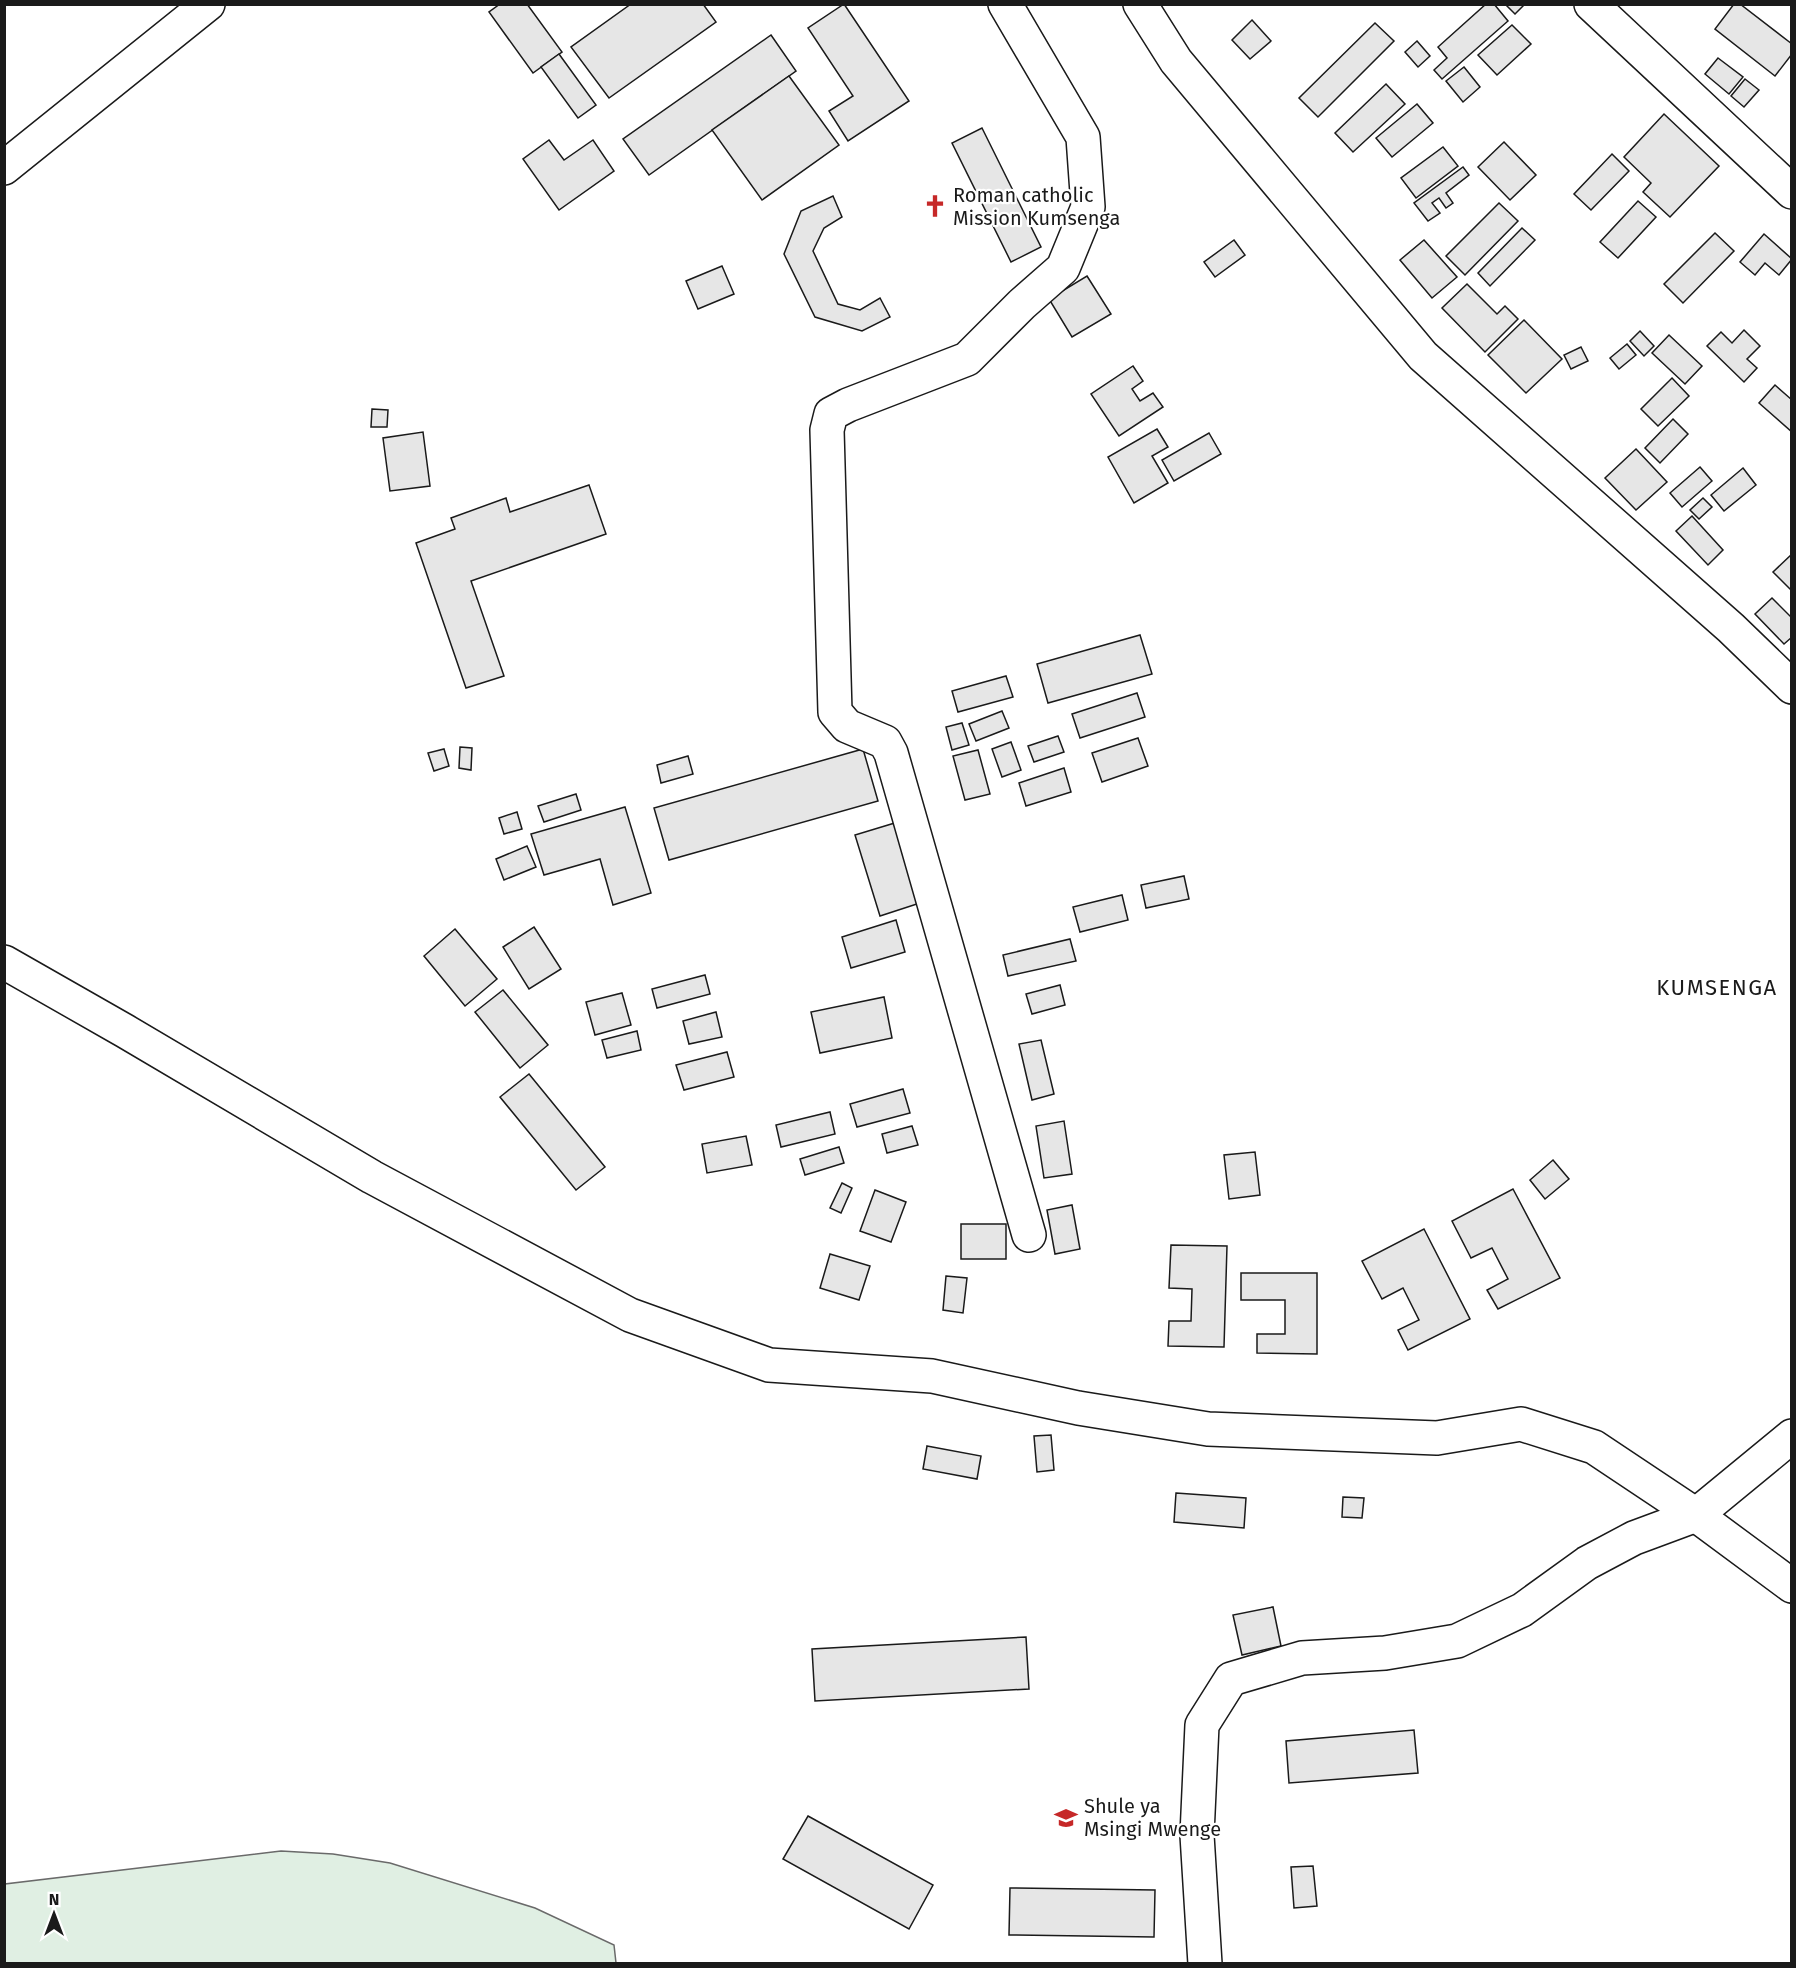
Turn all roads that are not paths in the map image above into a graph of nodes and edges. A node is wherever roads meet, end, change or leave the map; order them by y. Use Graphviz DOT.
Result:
graph roads {
  1 [pos="208,4"];
  2 [pos="1005,4"];
  3 [pos="1140,4"];
  4 [pos="1591,4"];
  5 [pos="4,168"];
  6 [pos="1791,192"];
  7 [pos="1791,687"];
  8 [pos="4,962"];
  9 [pos="1029,1235"];
  10 [pos="1791,1436"];
  11 [pos="1695,1515"];
  12 [pos="1791,1586"];
  13 [pos="1205,1964"];
  1 -- 5 [label="street"];
  2 -- 9 [label="street"];
  3 -- 7 [label="street"];
  4 -- 6 [label="street"];
  8 -- 11 [label="street"];
  10 -- 11 [label="street"];
  11 -- 12 [label="street"];
  11 -- 13 [label="street"];
}
